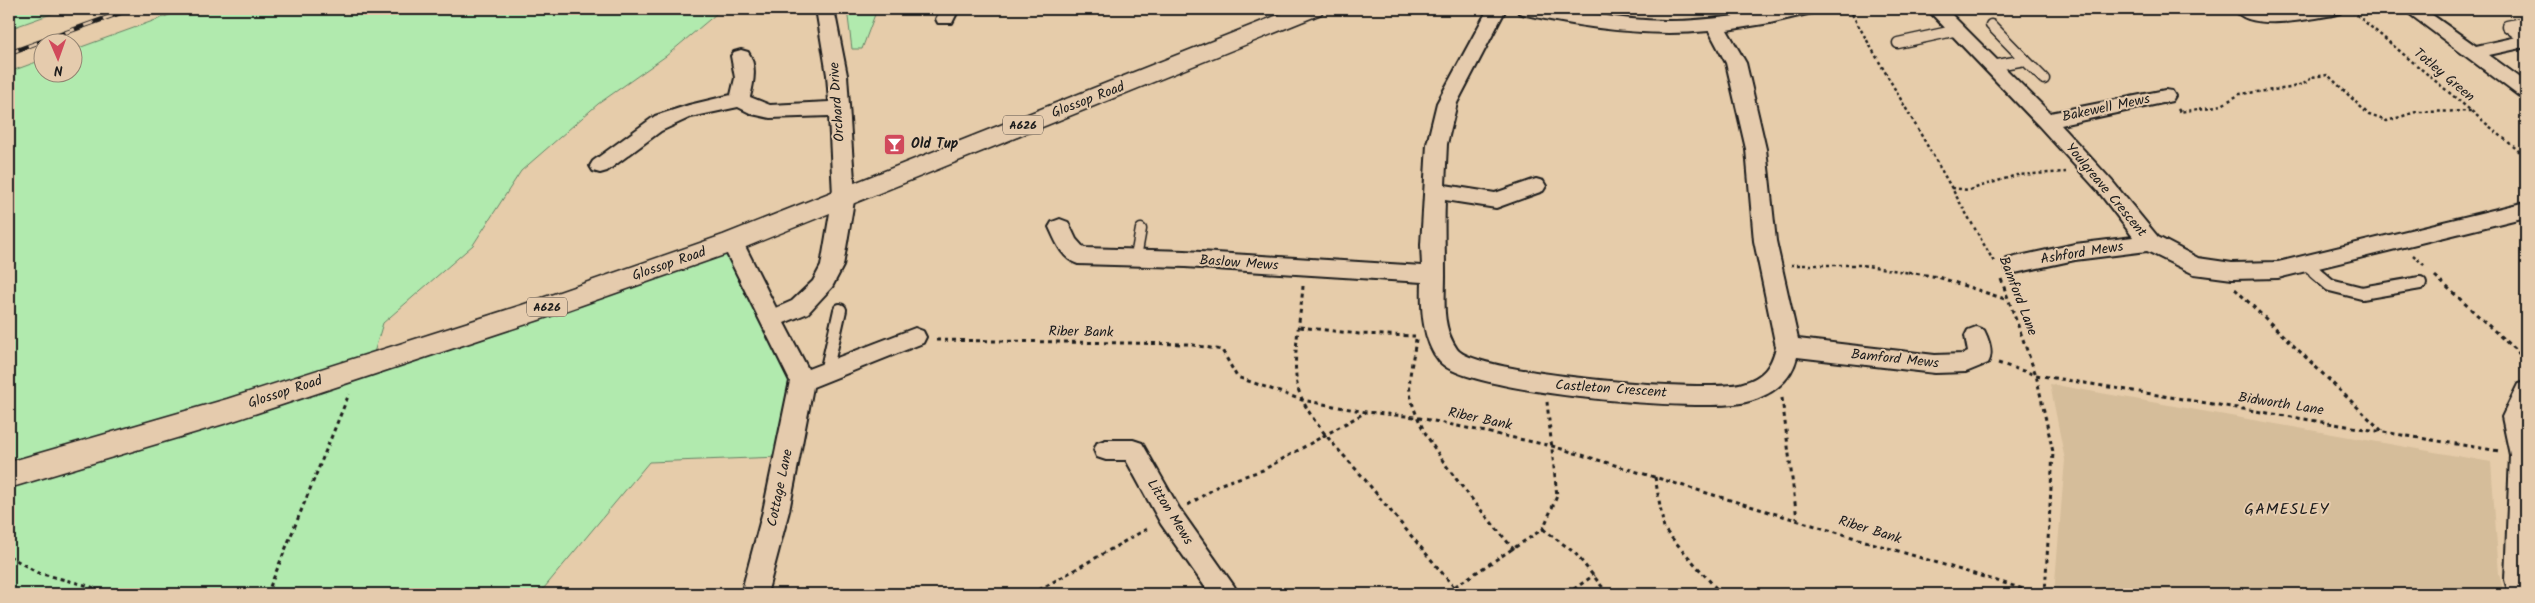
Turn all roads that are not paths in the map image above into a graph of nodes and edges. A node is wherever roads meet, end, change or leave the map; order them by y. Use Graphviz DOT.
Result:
graph roads {
  1 [pos="825,9"];
  2 [pos="1313,9"];
  3 [pos="1497,9"];
  4 [pos="1526,9"];
  5 [pos="1804,9"];
  6 [pos="1936,9"];
  7 [pos="2243,9"];
  8 [pos="2332,9"];
  9 [pos="2412,9"];
  10 [pos="2526,22"];
  11 [pos="1991,25"];
  12 [pos="1716,27"];
  13 [pos="1958,30"];
  14 [pos="2526,41"];
  15 [pos="1898,43"];
  16 [pos="2474,52"];
  17 [pos="741,56"];
  18 [pos="2025,60"];
  19 [pos="1992,66"];
  20 [pos="2044,79"];
  21 [pos="2526,91"];
  22 [pos="2165,96"];
  23 [pos="740,100"];
  24 [pos="838,110"];
  25 [pos="2046,121"];
  26 [pos="600,166"];
  27 [pos="1536,186"];
  28 [pos="1436,191"];
  29 [pos="844,195"];
  30 [pos="2526,210"];
  31 [pos="1060,226"];
  32 [pos="1141,229"];
  33 [pos="732,242"];
  34 [pos="2150,243"];
  35 [pos="1136,257"];
  36 [pos="2304,263"];
  37 [pos="2004,270"];
  38 [pos="1434,275"];
  39 [pos="2420,283"];
  40 [pos="840,310"];
  41 [pos="772,319"];
  42 [pos="915,337"];
  43 [pos="1978,346"];
  44 [pos="1788,347"];
  45 [pos="826,372"];
  46 [pos="802,381"];
  47 [pos="2526,391"];
  48 [pos="1106,450"];
  49 [pos="9,475"];
  50 [pos="754,594"];
  51 [pos="1225,594"];
  52 [pos="2522,594"];
  1 -- 24 [label="street, Orchard Drive"];
  2 -- 29 [label="main road, Glossop Road / A626"];
  3 -- 28 [label="street, Castleton Crescent"];
  4 -- 12 [label="street"];
  5 -- 12 [label="street"];
  6 -- 13 [label="street, Youlgreave Crescent"];
  7 -- 8 [label="street"];
  9 -- 16 [label="street"];
  10 -- 14 [label="lane"];
  11 -- 18 [label="lane"];
  12 -- 44 [label="street"];
  13 -- 15 [label="lane"];
  13 -- 19 [label="street, Youlgreave Crescent"];
  14 -- 16 [label="street"];
  16 -- 21 [label="street"];
  17 -- 23 [label="street"];
  18 -- 19 [label="lane"];
  18 -- 20 [label="lane"];
  19 -- 25 [label="street, Youlgreave Crescent"];
  22 -- 25 [label="street, Bakewell Mews"];
  23 -- 24 [label="street"];
  23 -- 26 [label="street"];
  24 -- 29 [label="street, Orchard Drive"];
  25 -- 34 [label="street, Youlgreave Crescent"];
  27 -- 28 [label="street"];
  28 -- 38 [label="street, Castleton Crescent"];
  29 -- 33 [label="main road, Glossop Road / A626"];
  29 -- 41 [label="street"];
  30 -- 36 [label="street, Youlgreave Crescent"];
  31 -- 35 [label="street, Baslow Mews"];
  32 -- 35 [label="lane"];
  33 -- 41 [label="street"];
  33 -- 49 [label="main road, Glossop Road / A626"];
  34 -- 36 [label="street, Youlgreave Crescent"];
  34 -- 37 [label="street, Ashford Mews"];
  35 -- 38 [label="street, Baslow Mews"];
  36 -- 39 [label="lane"];
  38 -- 44 [label="street, Castleton Crescent"];
  40 -- 45 [label="lane"];
  41 -- 46 [label="street"];
  42 -- 45 [label="street"];
  43 -- 44 [label="street, Bamford Mews"];
  45 -- 46 [label="street"];
  46 -- 50 [label="street, Cottage Lane"];
  47 -- 52 [label="street"];
  48 -- 51 [label="street, Litton Mews"];
}
